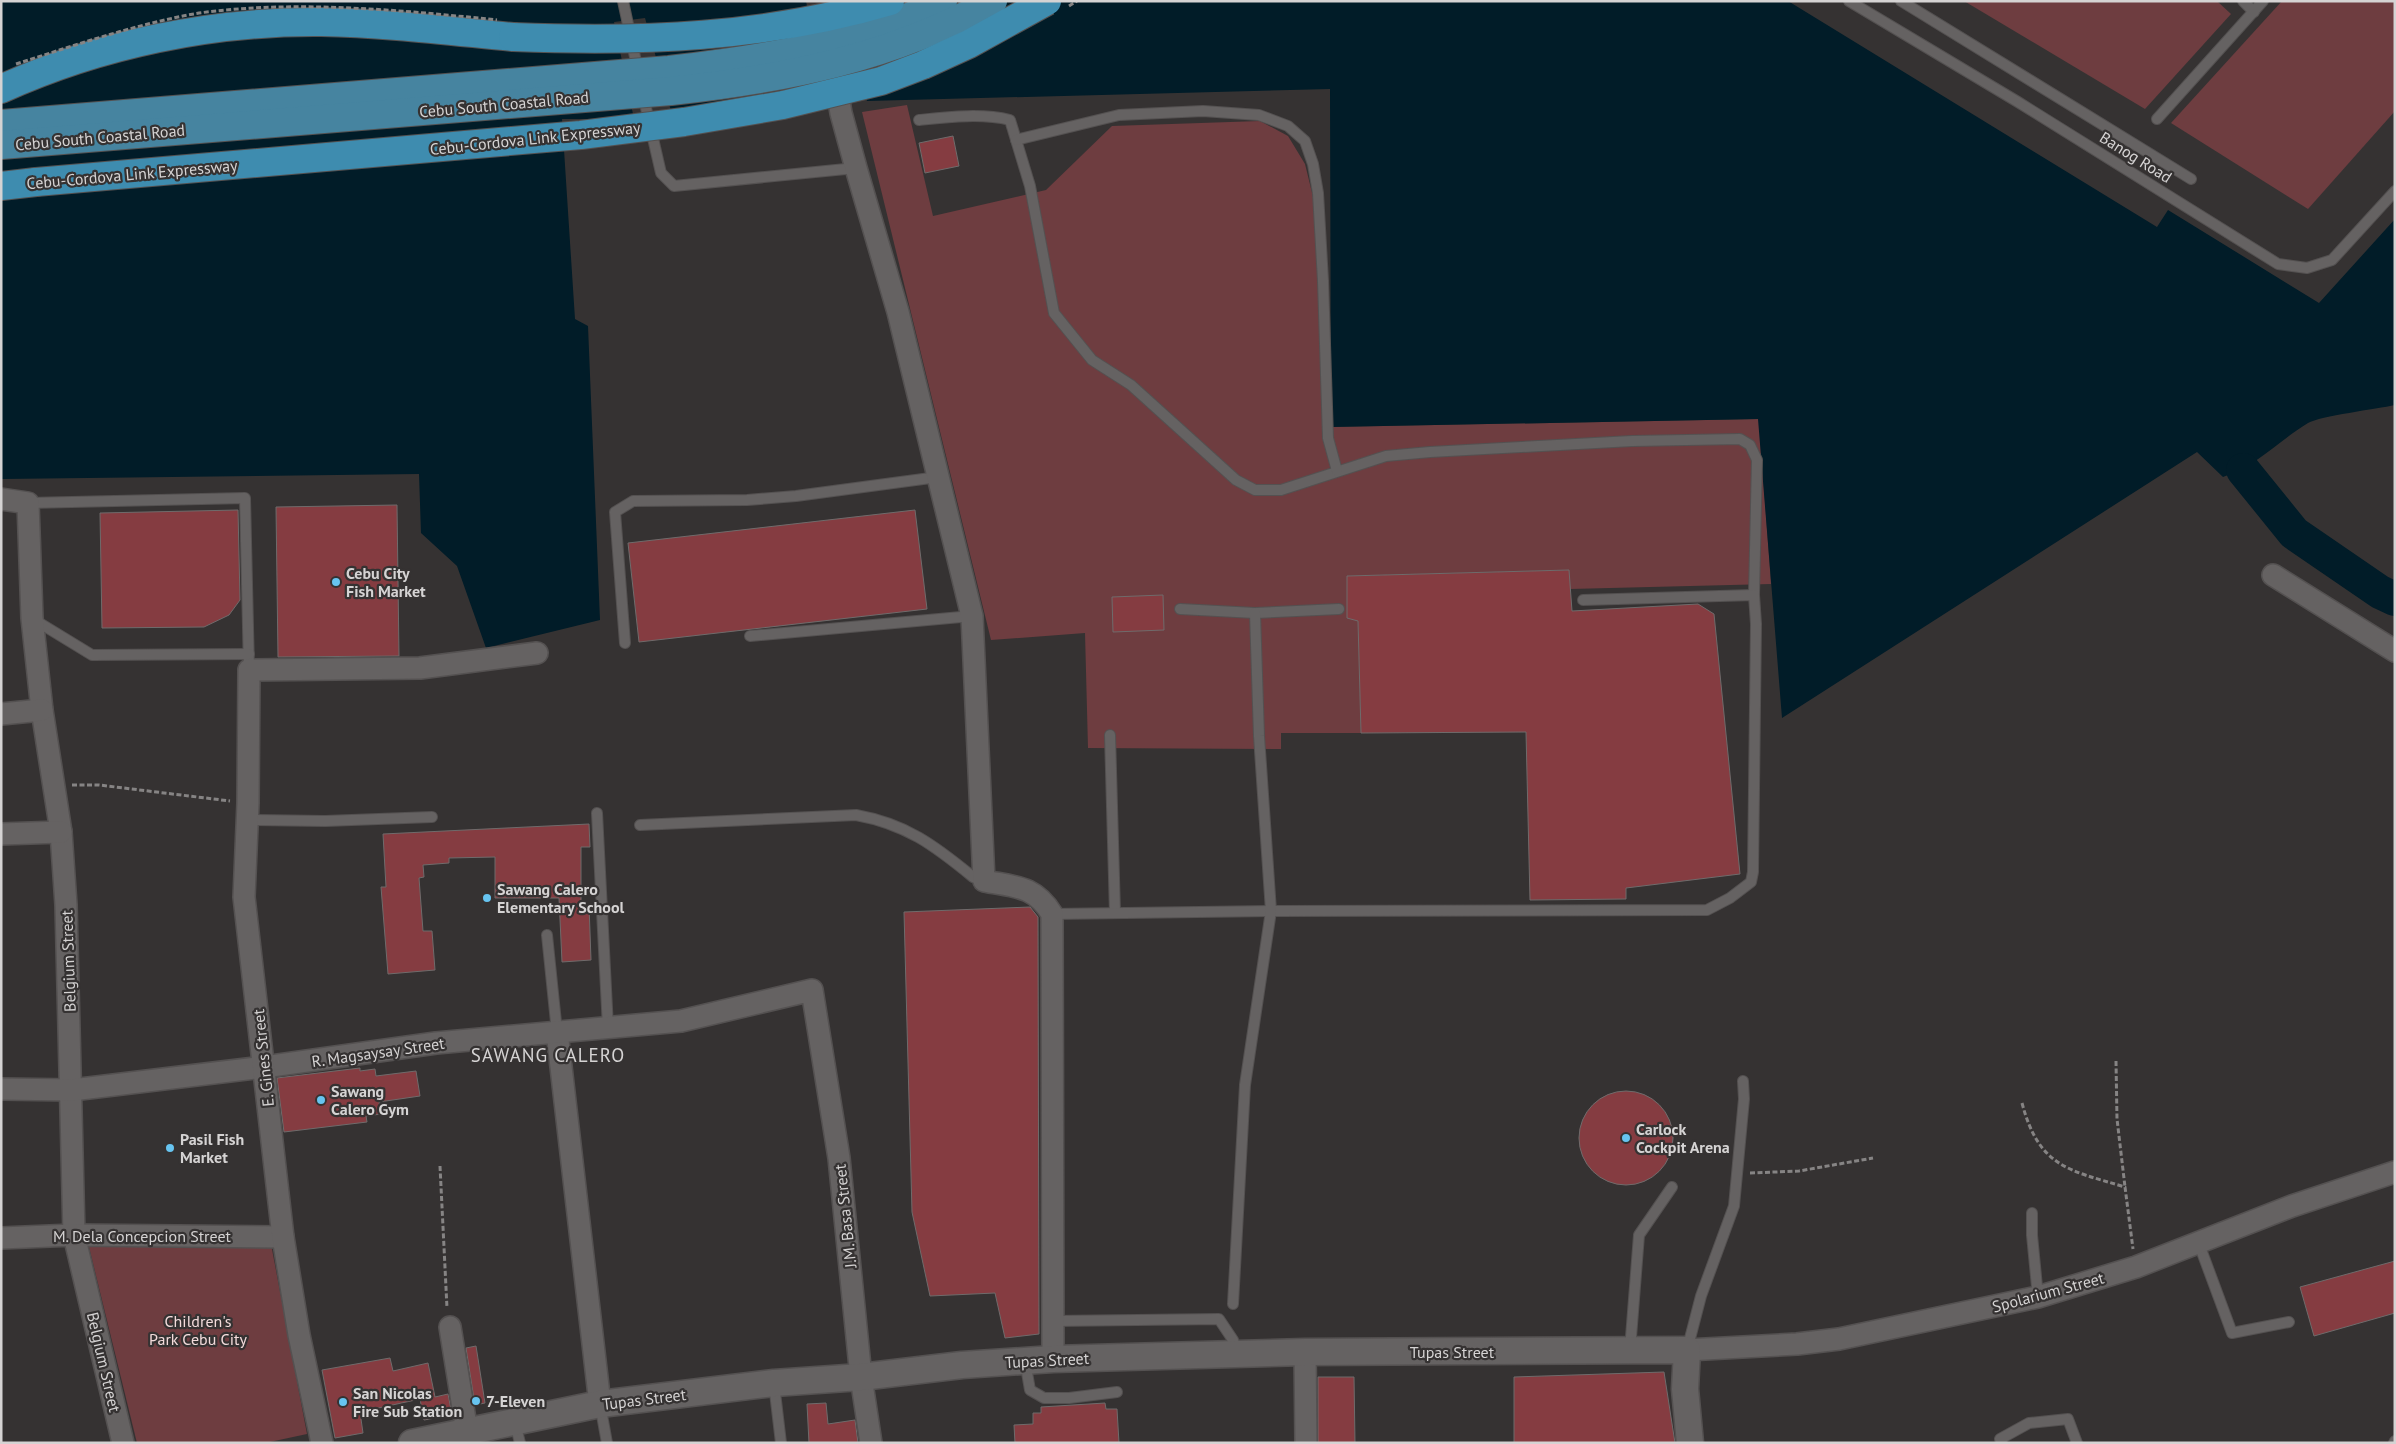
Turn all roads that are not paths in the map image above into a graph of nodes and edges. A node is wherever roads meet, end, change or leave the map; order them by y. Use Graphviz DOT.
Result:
graph roads {
  1 [pos="623,1"];
  2 [pos="822,1"];
  3 [pos="890,1"];
  4 [pos="943,1"];
  5 [pos="993,1"];
  6 [pos="1047,1"];
  7 [pos="1849,1"];
  8 [pos="1901,1"];
  9 [pos="2243,1"];
  10 [pos="2263,1"];
  11 [pos="2254,12"];
  12 [pos="1,88"];
  13 [pos="2157,119"];
  14 [pos="919,120"];
  15 [pos="1,124"];
  16 [pos="1016,140"];
  17 [pos="1,145"];
  18 [pos="856,168"];
  19 [pos="2191,179"];
  20 [pos="1,186"];
  21 [pos="2395,191"];
  22 [pos="1337,471"];
  23 [pos="938,477"];
  24 [pos="1,498"];
  25 [pos="28,503"];
  26 [pos="2273,575"];
  27 [pos="1754,595"];
  28 [pos="1584,600"];
  29 [pos="1180,609"];
  30 [pos="1339,609"];
  31 [pos="1255,614"];
  32 [pos="972,616"];
  33 [pos="32,618"];
  34 [pos="750,636"];
  35 [pos="625,643"];
  36 [pos="2395,651"];
  37 [pos="537,654"];
  38 [pos="249,662"];
  39 [pos="42,710"];
  40 [pos="1,714"];
  41 [pos="1110,735"];
  42 [pos="247,812"];
  43 [pos="597,814"];
  44 [pos="432,817"];
  45 [pos="640,825"];
  46 [pos="61,832"];
  47 [pos="1,834"];
  48 [pos="984,881"];
  49 [pos="1270,911"];
  50 [pos="1115,913"];
  51 [pos="1052,914"];
  52 [pos="547,935"];
  53 [pos="812,990"];
  54 [pos="608,1028"];
  55 [pos="557,1032"];
  56 [pos="264,1067"];
  57 [pos="1743,1081"];
  58 [pos="1,1089"];
  59 [pos="72,1090"];
  60 [pos="2395,1172"];
  61 [pos="1672,1187"];
  62 [pos="2032,1213"];
  63 [pos="74,1235"];
  64 [pos="283,1237"];
  65 [pos="1,1238"];
  66 [pos="2199,1244"];
  67 [pos="2038,1297"];
  68 [pos="1233,1304"];
  69 [pos="1053,1321"];
  70 [pos="2290,1322"];
  71 [pos="450,1327"];
  72 [pos="1687,1350"];
  73 [pos="1630,1351"];
  74 [pos="1305,1352"];
  75 [pos="1238,1354"];
  76 [pos="1053,1359"];
  77 [pos="1025,1360"];
  78 [pos="860,1377"];
  79 [pos="774,1383"];
  80 [pos="1117,1392"];
  81 [pos="600,1404"];
  82 [pos="466,1432"];
  83 [pos="518,1432"];
  84 [pos="123,1443"];
  85 [pos="322,1443"];
  86 [pos="412,1443"];
  87 [pos="607,1443"];
  88 [pos="781,1443"];
  89 [pos="871,1443"];
  90 [pos="1306,1443"];
  91 [pos="1690,1443"];
  92 [pos="2002,1443"];
  93 [pos="2077,1443"];
  1 -- 18 [label="lane"];
  2 -- 18 [label="street"];
  3 -- 12 [label="highway, bridge"];
  4 -- 15 [label="highway, Cebu South Coastal Road, bridge"];
  5 -- 17 [label="highway, Cebu South Coastal Road, bridge"];
  6 -- 20 [label="highway, Cebu-Cordova Link Expressway, bridge"];
  7 -- 21 [label="lane, Banog Road"];
  8 -- 19 [label="lane"];
  9 -- 11 [label="lane"];
  10 -- 11 [label="lane"];
  11 -- 13 [label="lane"];
  14 -- 16 [label="lane"];
  16 -- 22 [label="lane"];
  16 -- 22 [label="lane"];
  18 -- 23 [label="street"];
  22 -- 27 [label="lane"];
  23 -- 32 [label="street"];
  23 -- 35 [label="lane"];
  24 -- 25 [label="street"];
  25 -- 33 [label="street, Belgium Street"];
  25 -- 38 [label="lane"];
  26 -- 36 [label="street"];
  27 -- 28 [label="lane"];
  27 -- 49 [label="lane"];
  29 -- 31 [label="lane"];
  30 -- 31 [label="lane"];
  31 -- 49 [label="lane"];
  32 -- 34 [label="lane"];
  32 -- 48 [label="street"];
  33 -- 38 [label="lane"];
  33 -- 39 [label="street, Belgium Street"];
  37 -- 38 [label="street"];
  38 -- 42 [label="street, E. Gines Street"];
  39 -- 40 [label="street"];
  39 -- 46 [label="street, Belgium Street"];
  41 -- 50 [label="lane"];
  42 -- 44 [label="lane"];
  42 -- 56 [label="street, E. Gines Street"];
  43 -- 54 [label="lane"];
  45 -- 48 [label="lane"];
  46 -- 47 [label="street"];
  46 -- 59 [label="street, Belgium Street"];
  48 -- 51 [label="street"];
  49 -- 50 [label="lane"];
  49 -- 68 [label="lane"];
  50 -- 51 [label="lane"];
  51 -- 69 [label="street"];
  52 -- 55 [label="lane"];
  53 -- 54 [label="street, R. Magsaysay Street"];
  53 -- 78 [label="street, J.M. Basa Street"];
  54 -- 55 [label="street, R. Magsaysay Street"];
  55 -- 56 [label="street, R. Magsaysay Street"];
  55 -- 81 [label="street"];
  56 -- 59 [label="street, R. Magsaysay Street"];
  56 -- 64 [label="street, E. Gines Street"];
  57 -- 72 [label="lane"];
  58 -- 59 [label="street, R. Magsaysay Street"];
  59 -- 63 [label="street, Belgium Street"];
  60 -- 66 [label="street, Spolarium Street"];
  61 -- 73 [label="lane"];
  62 -- 67 [label="lane"];
  63 -- 64 [label="street, M. Dela Concepcion Street"];
  63 -- 65 [label="street, M. Dela Concepcion Street"];
  63 -- 84 [label="street, Belgium Street"];
  64 -- 85 [label="street, E. Gines Street"];
  66 -- 67 [label="street, Spolarium Street"];
  66 -- 70 [label="lane"];
  67 -- 72 [label="street, Spolarium Street"];
  69 -- 75 [label="lane"];
  69 -- 76 [label="street"];
  71 -- 82 [label="street"];
  72 -- 73 [label="street, Tupas Street"];
  72 -- 91 [label="street"];
  73 -- 74 [label="street, Tupas Street"];
  74 -- 75 [label="street, Tupas Street"];
  74 -- 90 [label="street"];
  75 -- 76 [label="street, Tupas Street"];
  76 -- 77 [label="street, Tupas Street"];
  77 -- 78 [label="street, Tupas Street"];
  77 -- 80 [label="lane"];
  78 -- 79 [label="street, Tupas Street"];
  78 -- 89 [label="street, J.M. Basa Street"];
  79 -- 81 [label="street, Tupas Street"];
  79 -- 88 [label="lane"];
  81 -- 83 [label="street, Tupas Street"];
  81 -- 87 [label="lane"];
  82 -- 83 [label="street, Tupas Street"];
  82 -- 86 [label="street, Tupas Street"];
  92 -- 93 [label="lane"];
}
